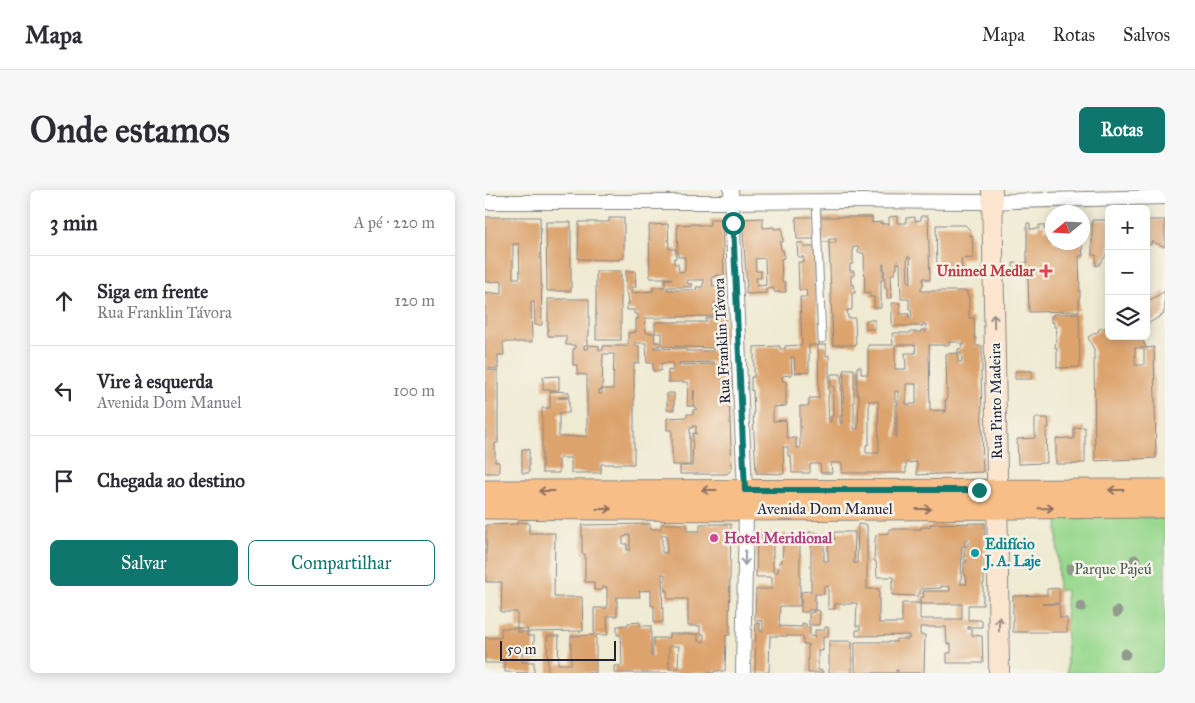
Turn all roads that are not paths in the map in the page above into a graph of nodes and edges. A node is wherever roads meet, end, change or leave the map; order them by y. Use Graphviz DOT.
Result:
graph roads {
  1 [pos="850,195"];
  2 [pos="731,196"];
  3 [pos="992,196"];
  4 [pos="1165,197"];
  5 [pos="815,201"];
  6 [pos="485,202"];
  7 [pos="822,339"];
  8 [pos="1165,490"];
  9 [pos="485,491"];
  10 [pos="997,499"];
  11 [pos="746,500"];
  12 [pos="1165,507"];
  13 [pos="485,508"];
  14 [pos="743,673"];
  15 [pos="999,673"];
  1 -- 3 [label="street"];
  1 -- 5 [label="street"];
  2 -- 5 [label="street"];
  2 -- 6 [label="street"];
  2 -- 11 [label="street, Rua Franklin Távora"];
  3 -- 4 [label="street"];
  10 -- 3 [label="main road, Rua Pinto Madeira, one-way"];
  5 -- 7 [label="lane"];
  8 -- 10 [label="main road, Avenida Dom Manuel, one-way"];
  11 -- 9 [label="main road, Avenida Dom Manuel, one-way"];
  10 -- 11 [label="main road, Avenida Dom Manuel"];
  10 -- 12 [label="main road, Avenida Dom Manuel, one-way"];
  15 -- 10 [label="main road, Rua Pinto Madeira, one-way"];
  13 -- 11 [label="main road, Avenida Dom Manuel, one-way"];
  11 -- 14 [label="street, Rua Franklin Távora, one-way"];
}
